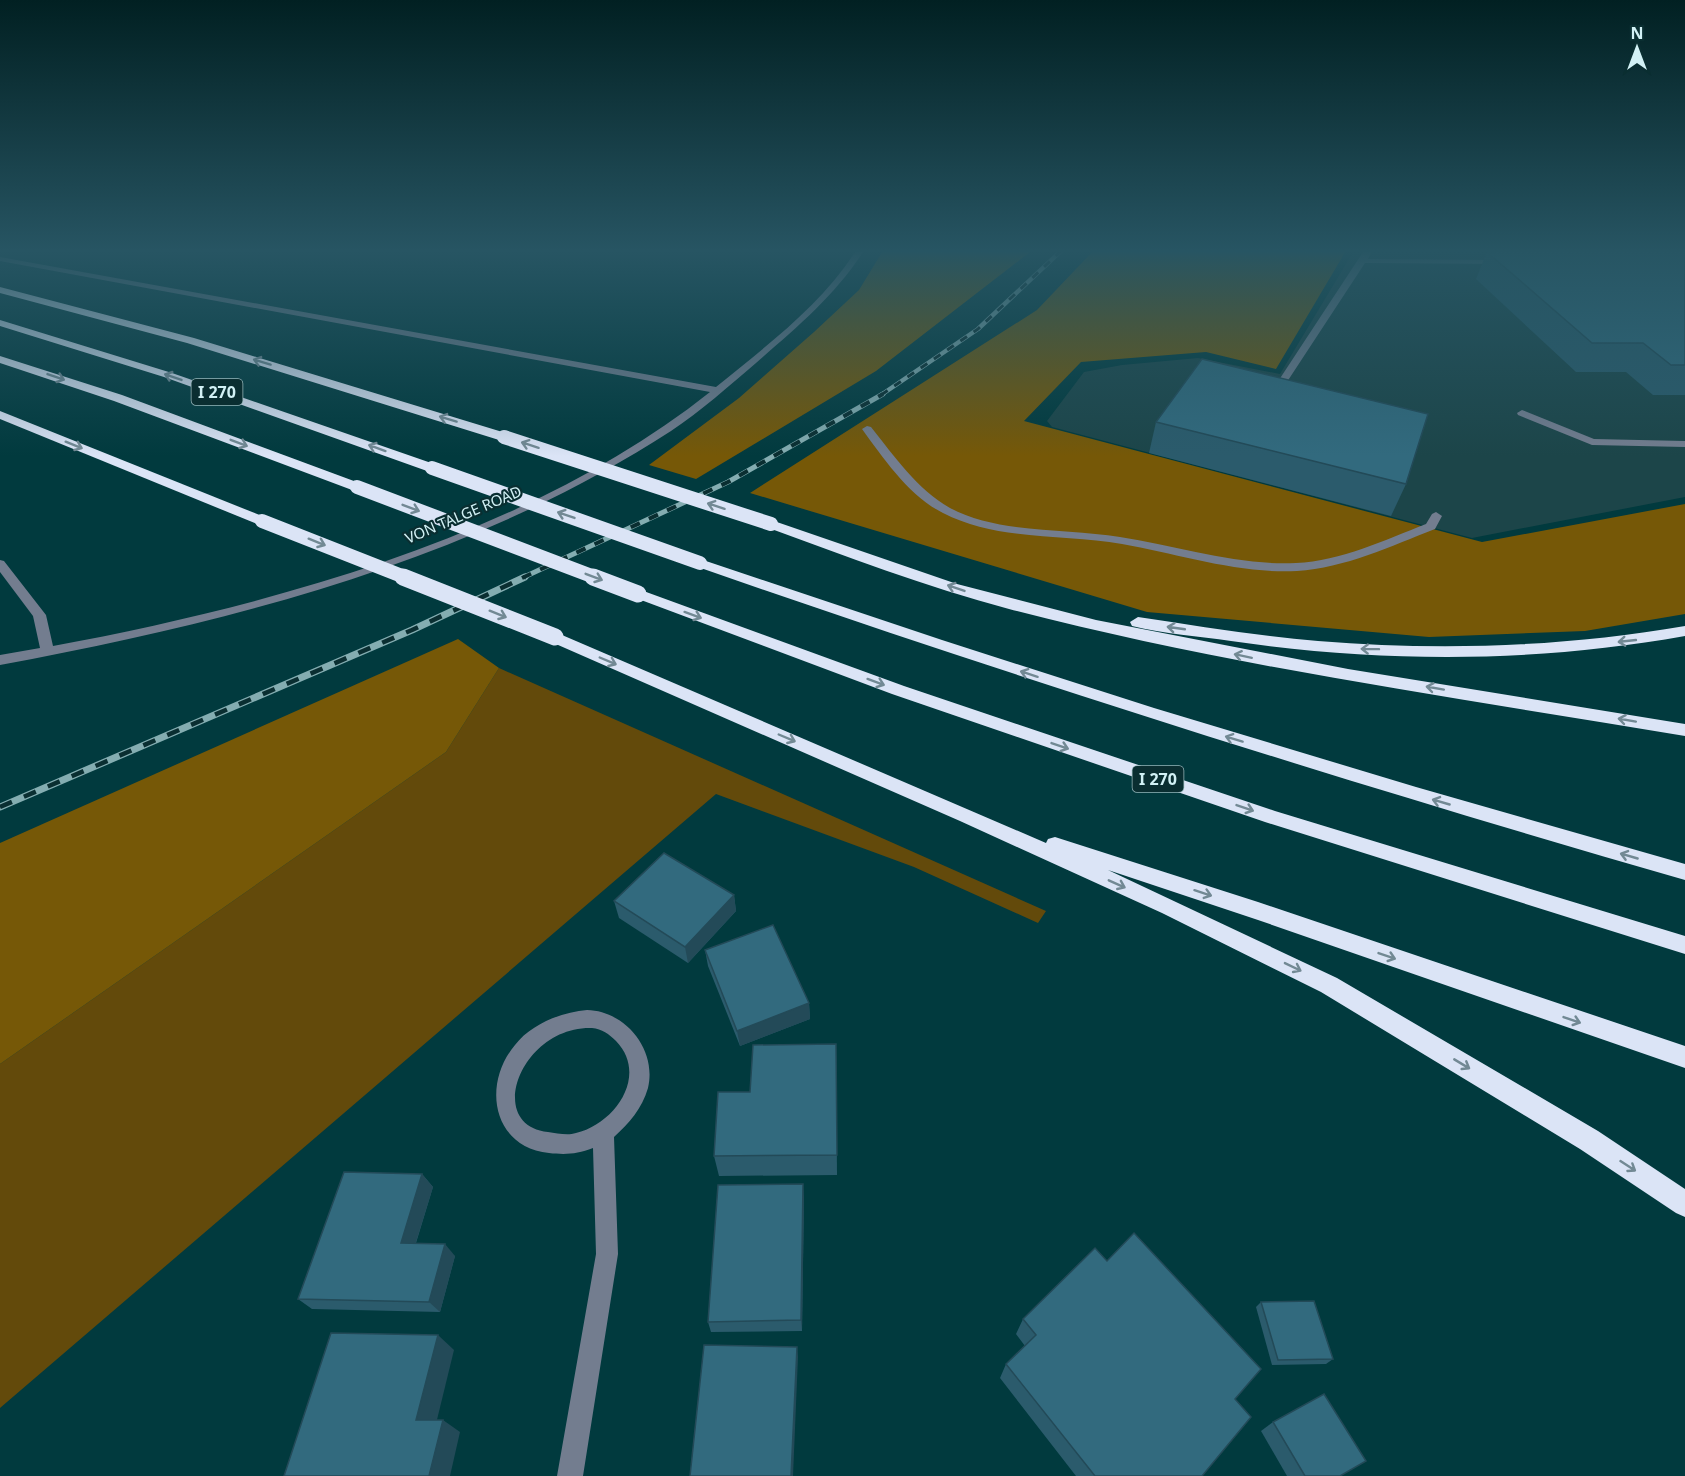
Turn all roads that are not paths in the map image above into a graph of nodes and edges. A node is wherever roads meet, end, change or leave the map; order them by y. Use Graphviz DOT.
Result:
graph roads {
  1 [pos="105,318"];
  2 [pos="323,318"];
  3 [pos="801,318"];
  4 [pos="1325,318"];
  5 [pos="0,323"];
  6 [pos="0,359"];
  7 [pos="1280,386"];
  8 [pos="718,390"];
  9 [pos="1522,413"];
  10 [pos="0,415"];
  11 [pos="867,429"];
  12 [pos="1685,444"];
  13 [pos="1436,516"];
  14 [pos="0,564"];
  15 [pos="6,582"];
  16 [pos="1012,604"];
  17 [pos="1685,631"];
  18 [pos="48,652"];
  19 [pos="0,660"];
  20 [pos="1685,730"];
  21 [pos="968,816"];
  22 [pos="1685,872"];
  23 [pos="1685,945"];
  24 [pos="1685,1057"];
  25 [pos="603,1133"];
  26 [pos="1685,1204"];
  27 [pos="570,1476"];
  16 -- 1 [label="highway, one-way, bridge"];
  2 -- 8 [label="street"];
  3 -- 8 [label="street, VON TALGE ROAD"];
  4 -- 7 [label="street"];
  22 -- 5 [label="highway, I 270, one-way, bridge"];
  6 -- 23 [label="highway, I 270, one-way, bridge"];
  8 -- 18 [label="street, VON TALGE ROAD"];
  9 -- 12 [label="street"];
  10 -- 21 [label="highway, one-way, bridge"];
  11 -- 13 [label="street"];
  14 -- 15 [label="street"];
  15 -- 18 [label="street"];
  17 -- 16 [label="highway, one-way"];
  20 -- 16 [label="highway, one-way"];
  18 -- 19 [label="street, VON TALGE ROAD"];
  21 -- 24 [label="highway, one-way"];
  21 -- 26 [label="highway, one-way"];
  25 -- 25 [label="street"];
  25 -- 27 [label="street"];
}
